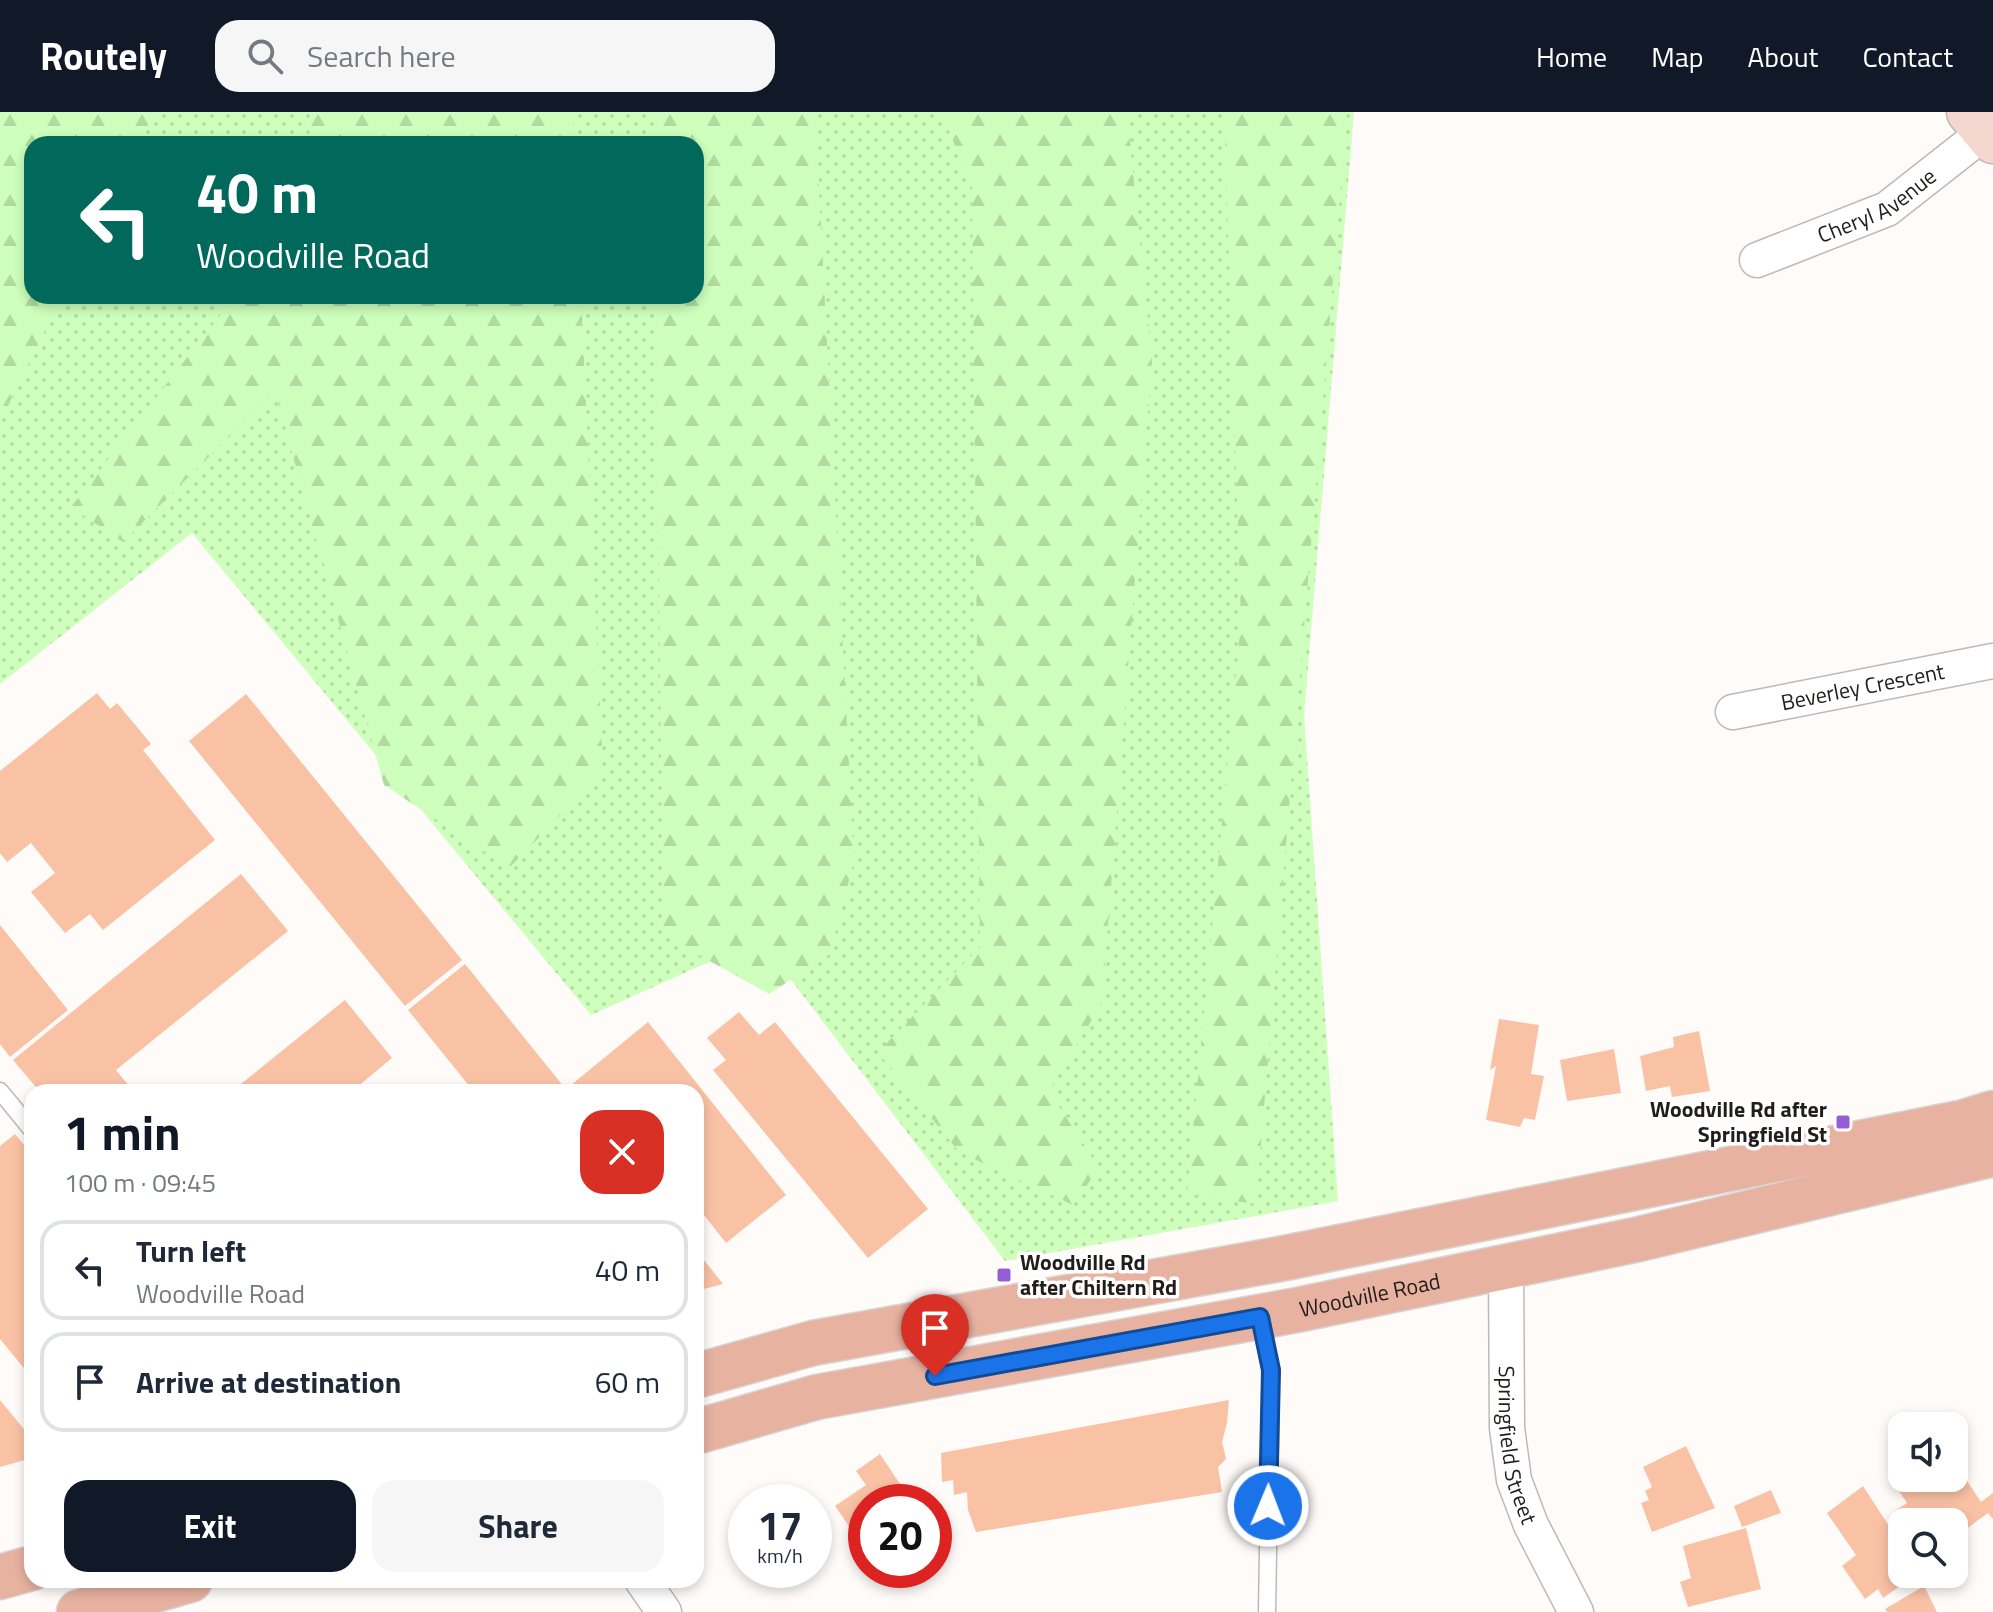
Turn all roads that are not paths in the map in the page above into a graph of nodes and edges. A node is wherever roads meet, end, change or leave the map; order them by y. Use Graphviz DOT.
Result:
graph roads {
  1 [pos="1982,128"];
  2 [pos="1757,260"];
  3 [pos="1993,661"];
  4 [pos="1733,712"];
  5 [pos="0,1091"];
  6 [pos="1993,1113"];
  7 [pos="24,1120"];
  8 [pos="1993,1154"];
  9 [pos="1506,1266"];
  10 [pos="1278,1314"];
  11 [pos="704,1374"];
  12 [pos="704,1430"];
  13 [pos="24,1570"];
  14 [pos="0,1577"];
  15 [pos="162,1588"];
  16 [pos="648,1588"];
  17 [pos="79,1612"];
  18 [pos="664,1612"];
  19 [pos="1267,1612"];
  20 [pos="1576,1612"];
  1 -- 2 [label="street, Cheryl Avenue"];
  3 -- 4 [label="street, Beverley Crescent"];
  5 -- 7 [label="lane"];
  6 -- 11 [label="main road"];
  8 -- 9 [label="main road, Woodville Road"];
  9 -- 10 [label="main road, Woodville Road"];
  9 -- 20 [label="street, Springfield Street"];
  10 -- 12 [label="main road, Woodville Road"];
  10 -- 19 [label="lane"];
  13 -- 14 [label="main road"];
  15 -- 17 [label="main road"];
  16 -- 18 [label="street"];
}
